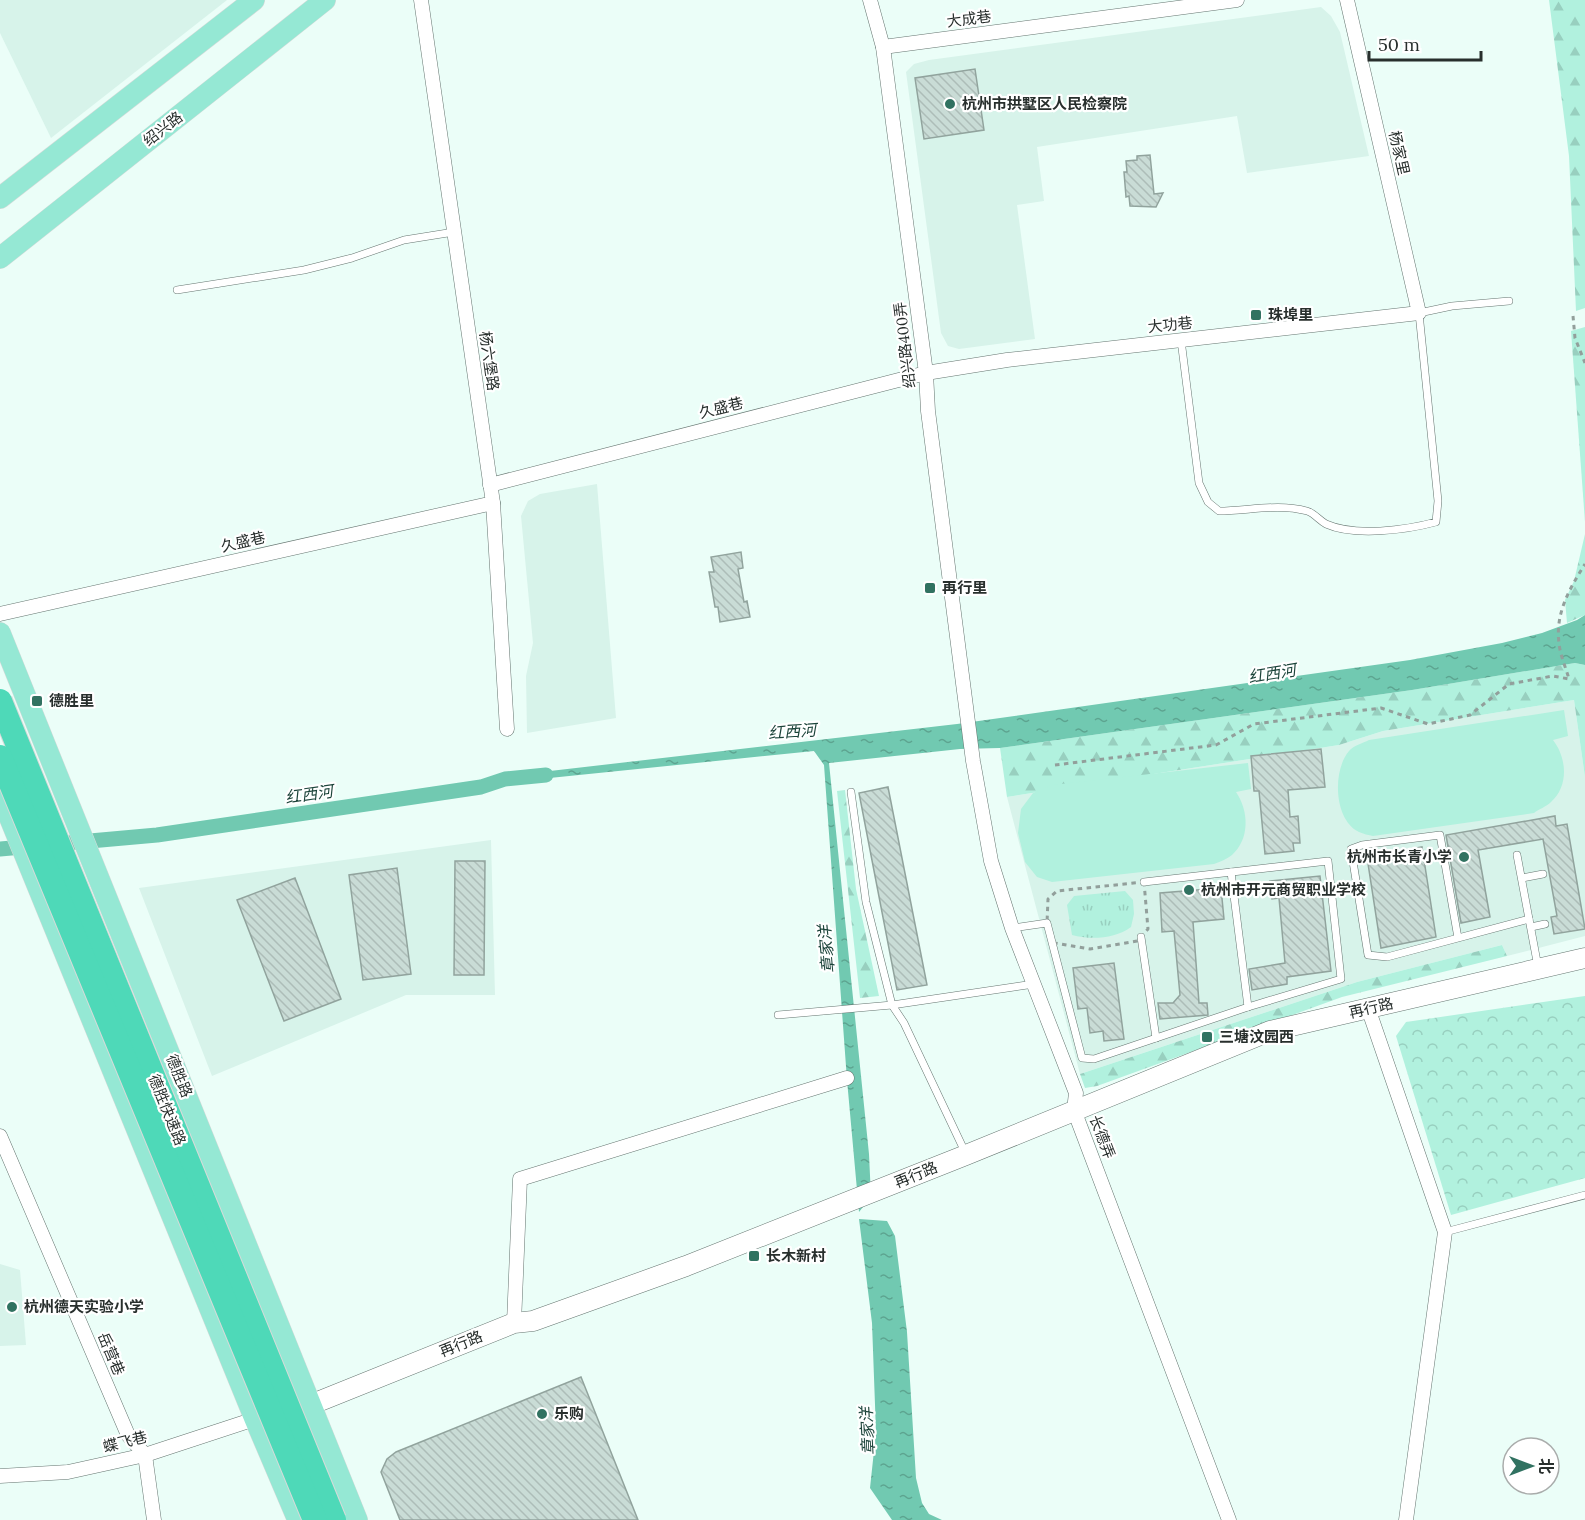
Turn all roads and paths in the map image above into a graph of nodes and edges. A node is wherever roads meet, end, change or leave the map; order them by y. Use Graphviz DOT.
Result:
graph roads {
  1 [pos="254,0"];
  2 [pos="325,0"];
  3 [pos="421,0"];
  4 [pos="870,0"];
  5 [pos="1237,0"];
  6 [pos="1347,0"];
  7 [pos="883,47"];
  8 [pos="0,198"];
  9 [pos="454,232"];
  10 [pos="0,258"];
  11 [pos="177,290"];
  12 [pos="1509,301"];
  13 [pos="1419,313"];
  14 [pos="1574,316"];
  15 [pos="1181,340"];
  16 [pos="1585,363"];
  17 [pos="926,373"];
  18 [pos="490,485"];
  19 [pos="493,503"];
  20 [pos="1585,564"];
  21 [pos="0,614"];
  22 [pos="0,633"];
  23 [pos="964,688"];
  24 [pos="0,701"];
  25 [pos="507,729"];
  26 [pos="0,757"];
  27 [pos="1055,765"];
  28 [pos="851,792"];
  29 [pos="0,794"];
  30 [pos="1517,855"];
  31 [pos="1231,872"];
  32 [pos="1543,874"];
  33 [pos="1521,878"];
  34 [pos="1144,882"];
  35 [pos="1047,923"];
  36 [pos="1530,923"];
  37 [pos="1545,924"];
  38 [pos="1012,928"];
  39 [pos="1142,937"];
  40 [pos="1458,938"];
  41 [pos="1581,958"];
  42 [pos="1538,968"];
  43 [pos="1034,984"];
  44 [pos="892,1005"];
  45 [pos="1248,1007"];
  46 [pos="1368,1008"];
  47 [pos="778,1015"];
  48 [pos="1156,1038"];
  49 [pos="847,1078"];
  50 [pos="1074,1110"];
  51 [pos="0,1136"];
  52 [pos="966,1155"];
  53 [pos="1585,1195"];
  54 [pos="1445,1232"];
  55 [pos="514,1323"];
  56 [pos="310,1405"];
  57 [pos="255,1419"];
  58 [pos="145,1455"];
  59 [pos="0,1476"];
  60 [pos="154,1520"];
  61 [pos="298,1520"];
  62 [pos="315,1520"];
  63 [pos="334,1520"];
  64 [pos="357,1520"];
  65 [pos="1229,1520"];
  66 [pos="1406,1520"];
  1 -- 8 [label="main road"];
  2 -- 10 [label="main road, 绍兴路"];
  3 -- 9 [label="street, 杨六堡路"];
  4 -- 7 [label="street, 绍兴路400弄"];
  5 -- 7 [label="street, 大成巷"];
  6 -- 13 [label="street, 杨家里"];
  7 -- 17 [label="street, 绍兴路400弄"];
  9 -- 11 [label="lane"];
  9 -- 18 [label="street, 杨六堡路"];
  12 -- 13 [label="lane"];
  13 -- 15 [label="street, 大功巷"];
  13 -- 15 [label="lane"];
  14 -- 16 [label="path"];
  15 -- 17 [label="street, 大功巷"];
  17 -- 18 [label="street, 久盛巷"];
  17 -- 23 [label="street, 绍兴路400弄"];
  18 -- 19 [label="street, 杨六堡路"];
  19 -- 21 [label="street, 久盛巷"];
  19 -- 25 [label="street, 杨六堡路"];
  20 -- 27 [label="path"];
  22 -- 56 [label="main road, 德胜路"];
  23 -- 38 [label="street, 长德弄"];
  24 -- 63 [label="highway, 德胜快速路, bridge"];
  26 -- 62 [label="highway, 德胜快速路, bridge"];
  28 -- 44 [label="lane"];
  29 -- 57 [label="main road"];
  30 -- 33 [label="lane"];
  31 -- 34 [label="lane"];
  31 -- 45 [label="lane"];
  31 -- 45 [label="lane"];
  32 -- 33 [label="lane"];
  33 -- 36 [label="lane"];
  34 -- 35 [label="path"];
  34 -- 39 [label="path"];
  35 -- 38 [label="lane"];
  35 -- 39 [label="path"];
  35 -- 48 [label="lane"];
  36 -- 37 [label="lane"];
  36 -- 40 [label="lane"];
  36 -- 42 [label="lane"];
  38 -- 43 [label="street, 长德弄"];
  39 -- 48 [label="lane"];
  40 -- 40 [label="lane"];
  41 -- 42 [label="street, 再行路"];
  42 -- 46 [label="street, 再行路"];
  43 -- 44 [label="lane"];
  43 -- 50 [label="street, 长德弄"];
  44 -- 47 [label="lane"];
  44 -- 52 [label="lane"];
  45 -- 48 [label="lane"];
  46 -- 50 [label="street, 再行路"];
  46 -- 54 [label="street"];
  49 -- 55 [label="street"];
  50 -- 52 [label="street, 再行路"];
  50 -- 65 [label="street, 长德弄"];
  51 -- 58 [label="street, 岳营巷"];
  52 -- 55 [label="street, 再行路"];
  53 -- 54 [label="lane"];
  54 -- 66 [label="street"];
  55 -- 56 [label="street, 再行路"];
  56 -- 57 [label="street, 再行路"];
  56 -- 64 [label="main road, 德胜路"];
  57 -- 58 [label="street, 蝶飞巷"];
  57 -- 61 [label="main road"];
  58 -- 59 [label="street, 蝶飞巷"];
  58 -- 60 [label="street"];
}
